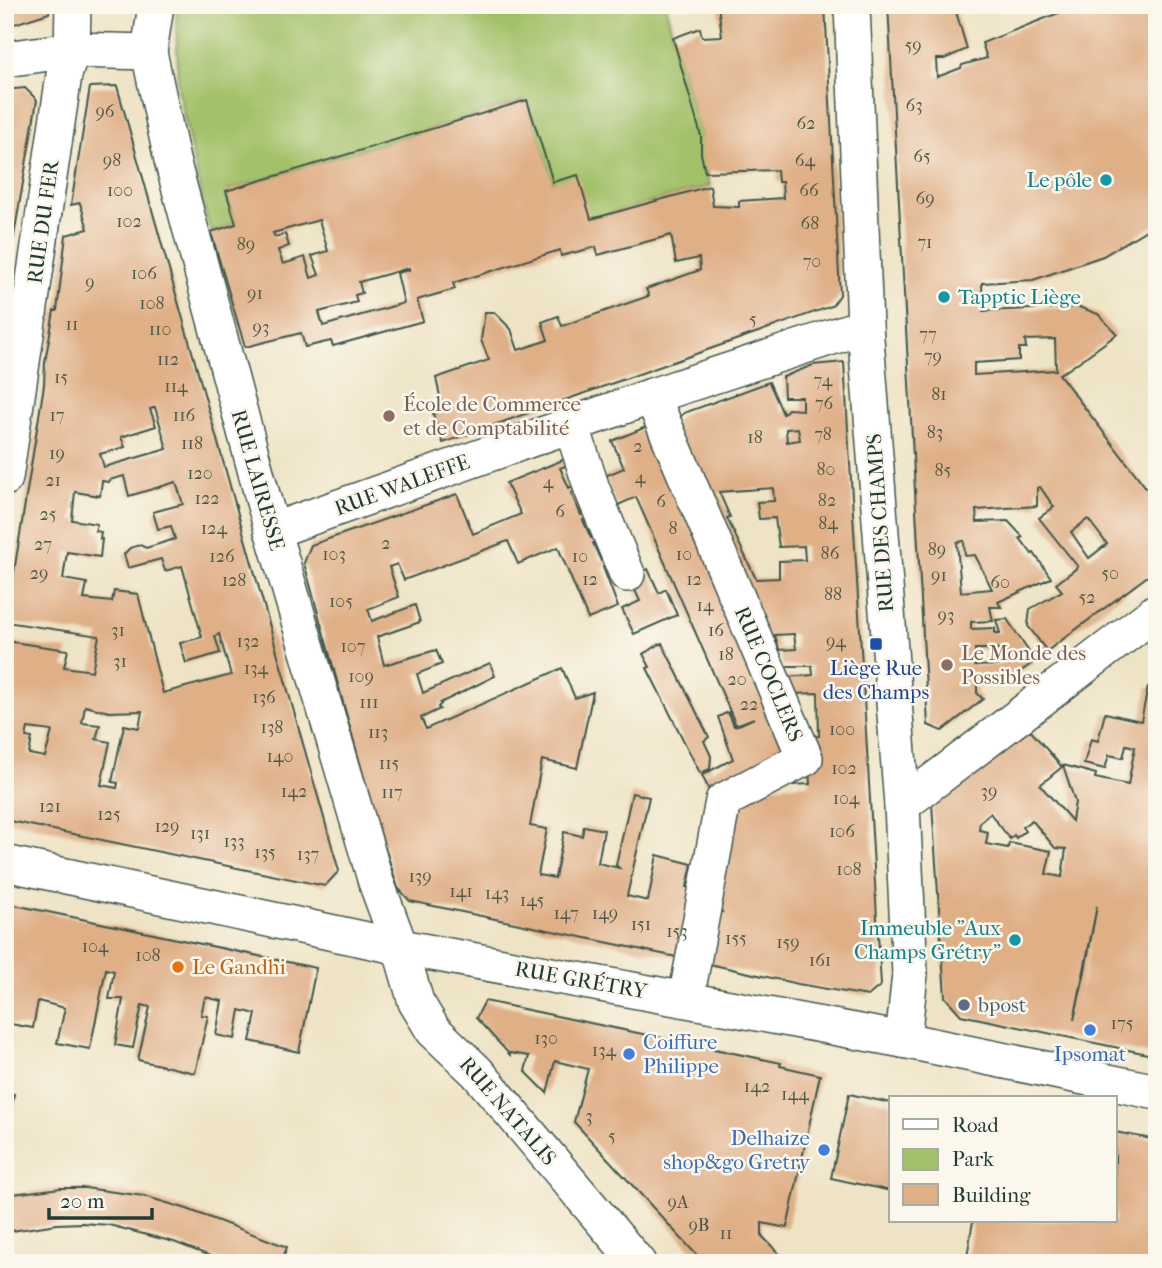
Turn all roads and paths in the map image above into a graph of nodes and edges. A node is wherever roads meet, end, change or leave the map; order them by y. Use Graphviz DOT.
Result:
graph roads {
  1 [pos="73,5"];
  2 [pos="156,5"];
  3 [pos="852,5"];
  4 [pos="72,50"];
  5 [pos="149,52"];
  6 [pos="5,59"];
  7 [pos="865,326"];
  8 [pos="652,396"];
  9 [pos="571,424"];
  10 [pos="5,478"];
  11 [pos="272,531"];
  12 [pos="627,574"];
  13 [pos="1157,611"];
  14 [pos="902,805"];
  15 [pos="5,863"];
  16 [pos="400,947"];
  17 [pos="686,999"];
  18 [pos="903,1040"];
  19 [pos="1157,1092"];
  20 [pos="638,1263"];
  1 -- 4 [label="street, RUE DU FER"];
  2 -- 5 [label="street, RUE LAIRESSE"];
  3 -- 7 [label="street, RUE DES CHAMPS"];
  4 -- 5 [label="street"];
  4 -- 6 [label="street"];
  4 -- 10 [label="street, RUE DU FER"];
  5 -- 11 [label="street, RUE LAIRESSE"];
  7 -- 8 [label="street, RUE WALEFFE"];
  7 -- 14 [label="street, RUE DES CHAMPS"];
  8 -- 9 [label="street, RUE WALEFFE"];
  8 -- 17 [label="street, RUE COCLERS"];
  9 -- 11 [label="street, RUE WALEFFE"];
  9 -- 12 [label="street"];
  11 -- 16 [label="street, RUE LAIRESSE"];
  13 -- 14 [label="street"];
  14 -- 18 [label="street, RUE DES CHAMPS"];
  15 -- 16 [label="street, RUE GRÉTRY"];
  16 -- 17 [label="street, RUE GRÉTRY"];
  16 -- 20 [label="street, RUE NATALIS"];
  17 -- 18 [label="street, RUE GRÉTRY"];
  18 -- 19 [label="street, RUE GRÉTRY"];
}
